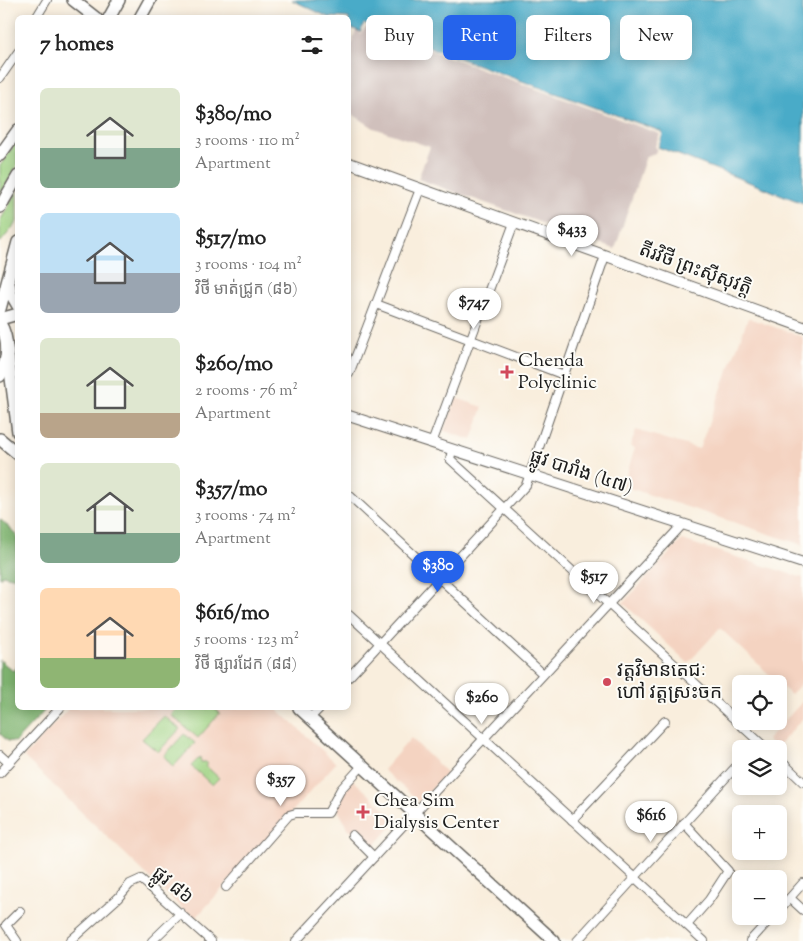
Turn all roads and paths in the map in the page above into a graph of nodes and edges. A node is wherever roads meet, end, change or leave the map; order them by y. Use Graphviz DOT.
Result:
graph roads {
  1 [pos="47,0"];
  2 [pos="73,0"];
  3 [pos="119,0"];
  4 [pos="150,0"];
  5 [pos="38,15"];
  6 [pos="92,15"];
  7 [pos="110,15"];
  8 [pos="142,15"];
  9 [pos="15,56"];
  10 [pos="0,78"];
  11 [pos="15,132"];
  12 [pos="4,141"];
  13 [pos="0,155"];
  14 [pos="351,165"];
  15 [pos="15,181"];
  16 [pos="420,189"];
  17 [pos="0,207"];
  18 [pos="514,223"];
  19 [pos="15,255"];
  20 [pos="605,256"];
  21 [pos="15,274"];
  22 [pos="9,281"];
  23 [pos="15,302"];
  24 [pos="376,304"];
  25 [pos="0,309"];
  26 [pos="15,315"];
  27 [pos="0,319"];
  28 [pos="0,324"];
  29 [pos="803,327"];
  30 [pos="471,341"];
  31 [pos="7,347"];
  32 [pos="351,369"];
  33 [pos="564,375"];
  34 [pos="0,376"];
  35 [pos="15,409"];
  36 [pos="351,417"];
  37 [pos="0,439"];
  38 [pos="432,443"];
  39 [pos="452,450"];
  40 [pos="15,452"];
  41 [pos="530,475"];
  42 [pos="351,497"];
  43 [pos="505,508"];
  44 [pos="683,524"];
  45 [pos="803,562"];
  46 [pos="440,579"];
  47 [pos="610,603"];
  48 [pos="351,617"];
  49 [pos="380,643"];
  50 [pos="351,674"];
  51 [pos="544,674"];
  52 [pos="58,710"];
  53 [pos="301,710"];
  54 [pos="318,710"];
  55 [pos="310,718"];
  56 [pos="665,722"];
  57 [pos="484,739"];
  58 [pos="757,740"];
  59 [pos="0,756"];
  60 [pos="9,763"];
  61 [pos="362,766"];
  62 [pos="787,767"];
  63 [pos="732,771"];
  64 [pos="0,773"];
  65 [pos="803,782"];
  66 [pos="415,814"];
  67 [pos="572,820"];
  68 [pos="684,823"];
  69 [pos="352,835"];
  70 [pos="374,857"];
  71 [pos="635,877"];
  72 [pos="803,883"];
  73 [pos="226,887"];
  74 [pos="790,898"];
  75 [pos="787,901"];
  76 [pos="803,910"];
  77 [pos="20,911"];
  78 [pos="180,913"];
  79 [pos="687,925"];
  80 [pos="765,925"];
  81 [pos="17,941"];
  82 [pos="70,941"];
  83 [pos="152,941"];
  84 [pos="211,941"];
  85 [pos="296,941"];
  86 [pos="554,941"];
  87 [pos="576,941"];
  88 [pos="704,941"];
  89 [pos="750,941"];
  1 -- 5 [label="street"];
  2 -- 6 [label="highway"];
  3 -- 7 [label="highway"];
  4 -- 8 [label="highway"];
  9 -- 10 [label="street"];
  11 -- 12 [label="highway"];
  12 -- 13 [label="highway"];
  14 -- 16 [label="main road, តីរវិថី ព្រះស៊ីសុវត្តិ"];
  15 -- 17 [label="highway"];
  16 -- 18 [label="main road, តីរវិថី ព្រះស៊ីសុវត្តិ"];
  16 -- 24 [label="street"];
  18 -- 20 [label="main road, តីរវិថី ព្រះស៊ីសុវត្តិ"];
  18 -- 30 [label="street"];
  19 -- 22 [label="highway"];
  20 -- 29 [label="main road, តីរវិថី ព្រះស៊ីសុវត្តិ"];
  20 -- 33 [label="street"];
  21 -- 22 [label="highway"];
  22 -- 23 [label="highway"];
  22 -- 25 [label="highway"];
  24 -- 30 [label="street"];
  24 -- 32 [label="street"];
  26 -- 27 [label="highway"];
  28 -- 31 [label="highway"];
  30 -- 33 [label="street"];
  30 -- 38 [label="street"];
  31 -- 34 [label="highway"];
  31 -- 35 [label="highway"];
  33 -- 41 [label="street"];
  36 -- 38 [label="main road, ផ្លូវ បារាំង (៤៧)"];
  37 -- 40 [label="highway"];
  38 -- 39 [label="main road, ផ្លូវ បារាំង (៤៧)"];
  39 -- 41 [label="main road, ផ្លូវ បារាំង (៤៧)"];
  39 -- 43 [label="street"];
  41 -- 43 [label="street"];
  41 -- 44 [label="main road, ផ្លូវ បារាំង (៤៧)"];
  42 -- 46 [label="street"];
  43 -- 46 [label="street"];
  43 -- 47 [label="street"];
  44 -- 45 [label="main road, ផ្លូវ បារាំង (៤៧)"];
  44 -- 47 [label="street"];
  46 -- 49 [label="street"];
  46 -- 51 [label="street"];
  47 -- 51 [label="street"];
  47 -- 58 [label="street"];
  48 -- 49 [label="street"];
  49 -- 50 [label="street"];
  49 -- 57 [label="street"];
  51 -- 57 [label="street"];
  52 -- 60 [label="street"];
  53 -- 55 [label="highway"];
  54 -- 55 [label="street"];
  55 -- 61 [label="highway"];
  56 -- 67 [label="street"];
  57 -- 66 [label="street"];
  57 -- 67 [label="street"];
  59 -- 60 [label="street"];
  60 -- 64 [label="street"];
  61 -- 66 [label="highway"];
  61 -- 73 [label="street"];
  62 -- 65 [label="street"];
  63 -- 68 [label="street"];
  66 -- 70 [label="street"];
  66 -- 86 [label="highway"];
  67 -- 71 [label="street"];
  68 -- 71 [label="street"];
  68 -- 79 [label="street"];
  69 -- 70 [label="street"];
  70 -- 85 [label="street"];
  71 -- 79 [label="street"];
  71 -- 87 [label="street"];
  72 -- 74 [label="street"];
  74 -- 75 [label="street"];
  74 -- 76 [label="street"];
  77 -- 81 [label="street"];
  78 -- 82 [label="street, ផ្លូវ ៨៦"];
  78 -- 83 [label="street"];
  78 -- 84 [label="street, ផ្លូវ ៨៦"];
  79 -- 88 [label="street"];
  80 -- 89 [label="street"];
}
